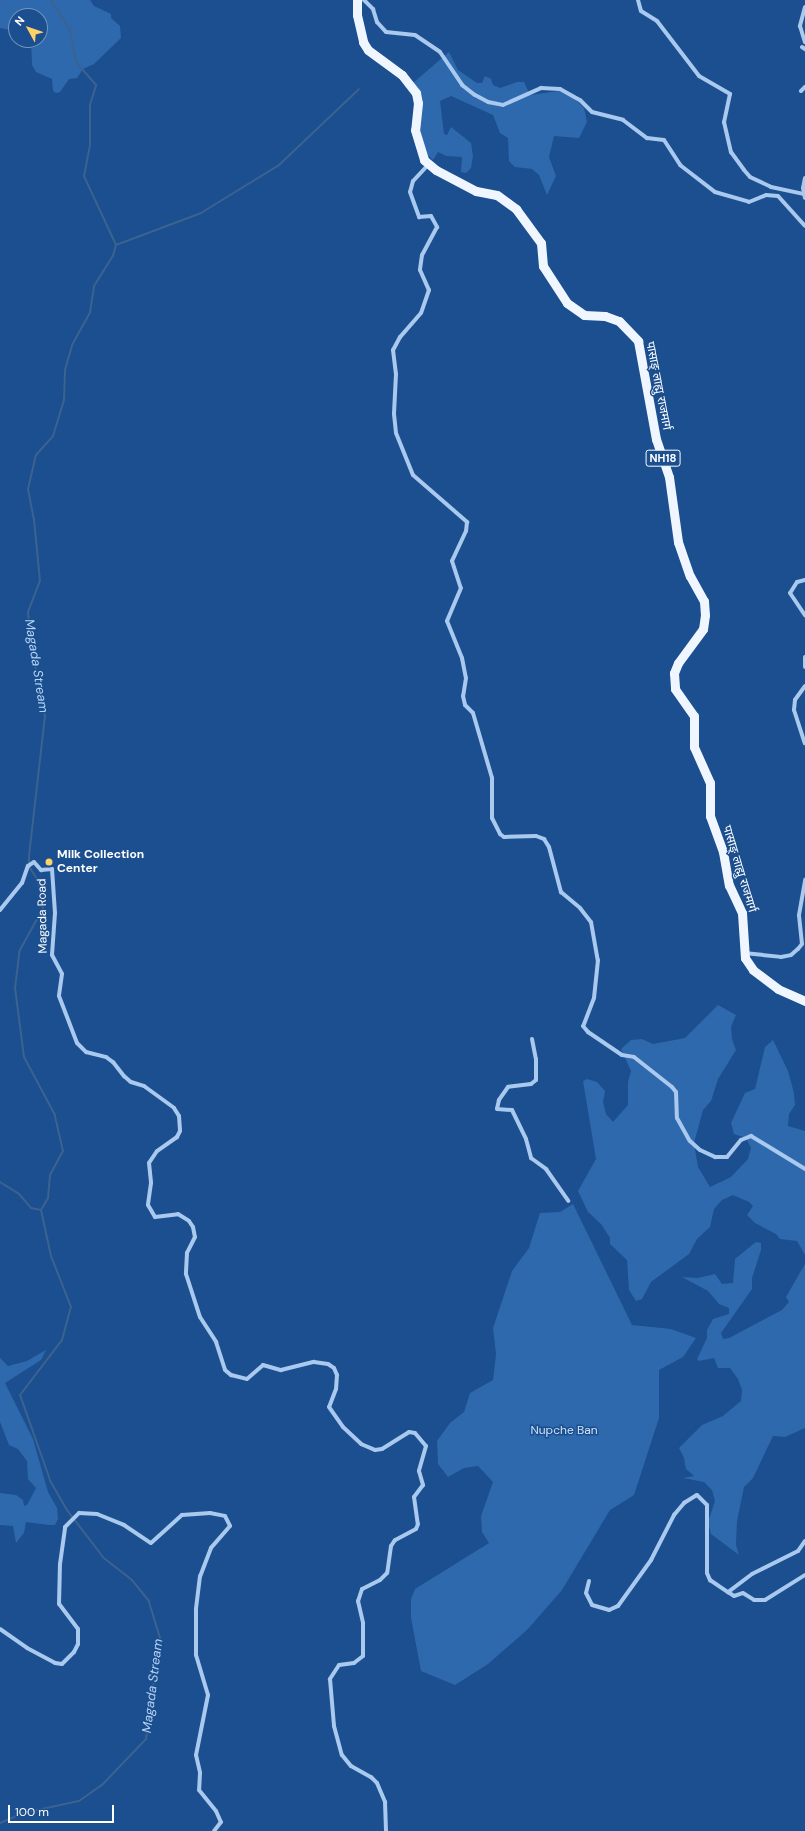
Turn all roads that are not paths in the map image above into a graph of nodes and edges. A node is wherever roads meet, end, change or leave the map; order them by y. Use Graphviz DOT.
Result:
graph roads {
  1 [pos="357,0"];
  2 [pos="364,0"];
  3 [pos="638,0"];
  4 [pos="805,7"];
  5 [pos="805,42"];
  6 [pos="805,87"];
  7 [pos="801,91"];
  8 [pos="429,164"];
  9 [pos="805,178"];
  10 [pos="804,196"];
  11 [pos="805,226"];
  12 [pos="805,580"];
  13 [pos="805,615"];
  14 [pos="805,657"];
  15 [pos="805,667"];
  16 [pos="805,686"];
  17 [pos="805,743"];
  18 [pos="805,880"];
  19 [pos="0,910"];
  20 [pos="744,953"];
  21 [pos="805,1000"];
  22 [pos="532,1039"];
  23 [pos="805,1169"];
  24 [pos="568,1201"];
  25 [pos="805,1541"];
  26 [pos="805,1575"];
  27 [pos="590,1581"];
  28 [pos="728,1592"];
  29 [pos="0,1629"];
  30 [pos="214,1831"];
  31 [pos="386,1831"];
  1 -- 8 [label="main road, पासाङ् लाह्मु राजमार्ग / NH18"];
  2 -- 11 [label="street"];
  3 -- 10 [label="street"];
  4 -- 5 [label="street"];
  6 -- 7 [label="street"];
  8 -- 20 [label="main road, पासाङ् लाह्मु राजमार्ग / NH18"];
  8 -- 23 [label="street"];
  9 -- 10 [label="street"];
  12 -- 13 [label="street"];
  14 -- 15 [label="street"];
  16 -- 17 [label="street"];
  18 -- 20 [label="street"];
  19 -- 31 [label="street, Magada Road"];
  20 -- 21 [label="main road, पासाङ् लाह्मु राजमार्ग / NH18"];
  22 -- 24 [label="street"];
  25 -- 28 [label="street"];
  26 -- 28 [label="street"];
  27 -- 28 [label="street"];
  29 -- 30 [label="street"];
}
